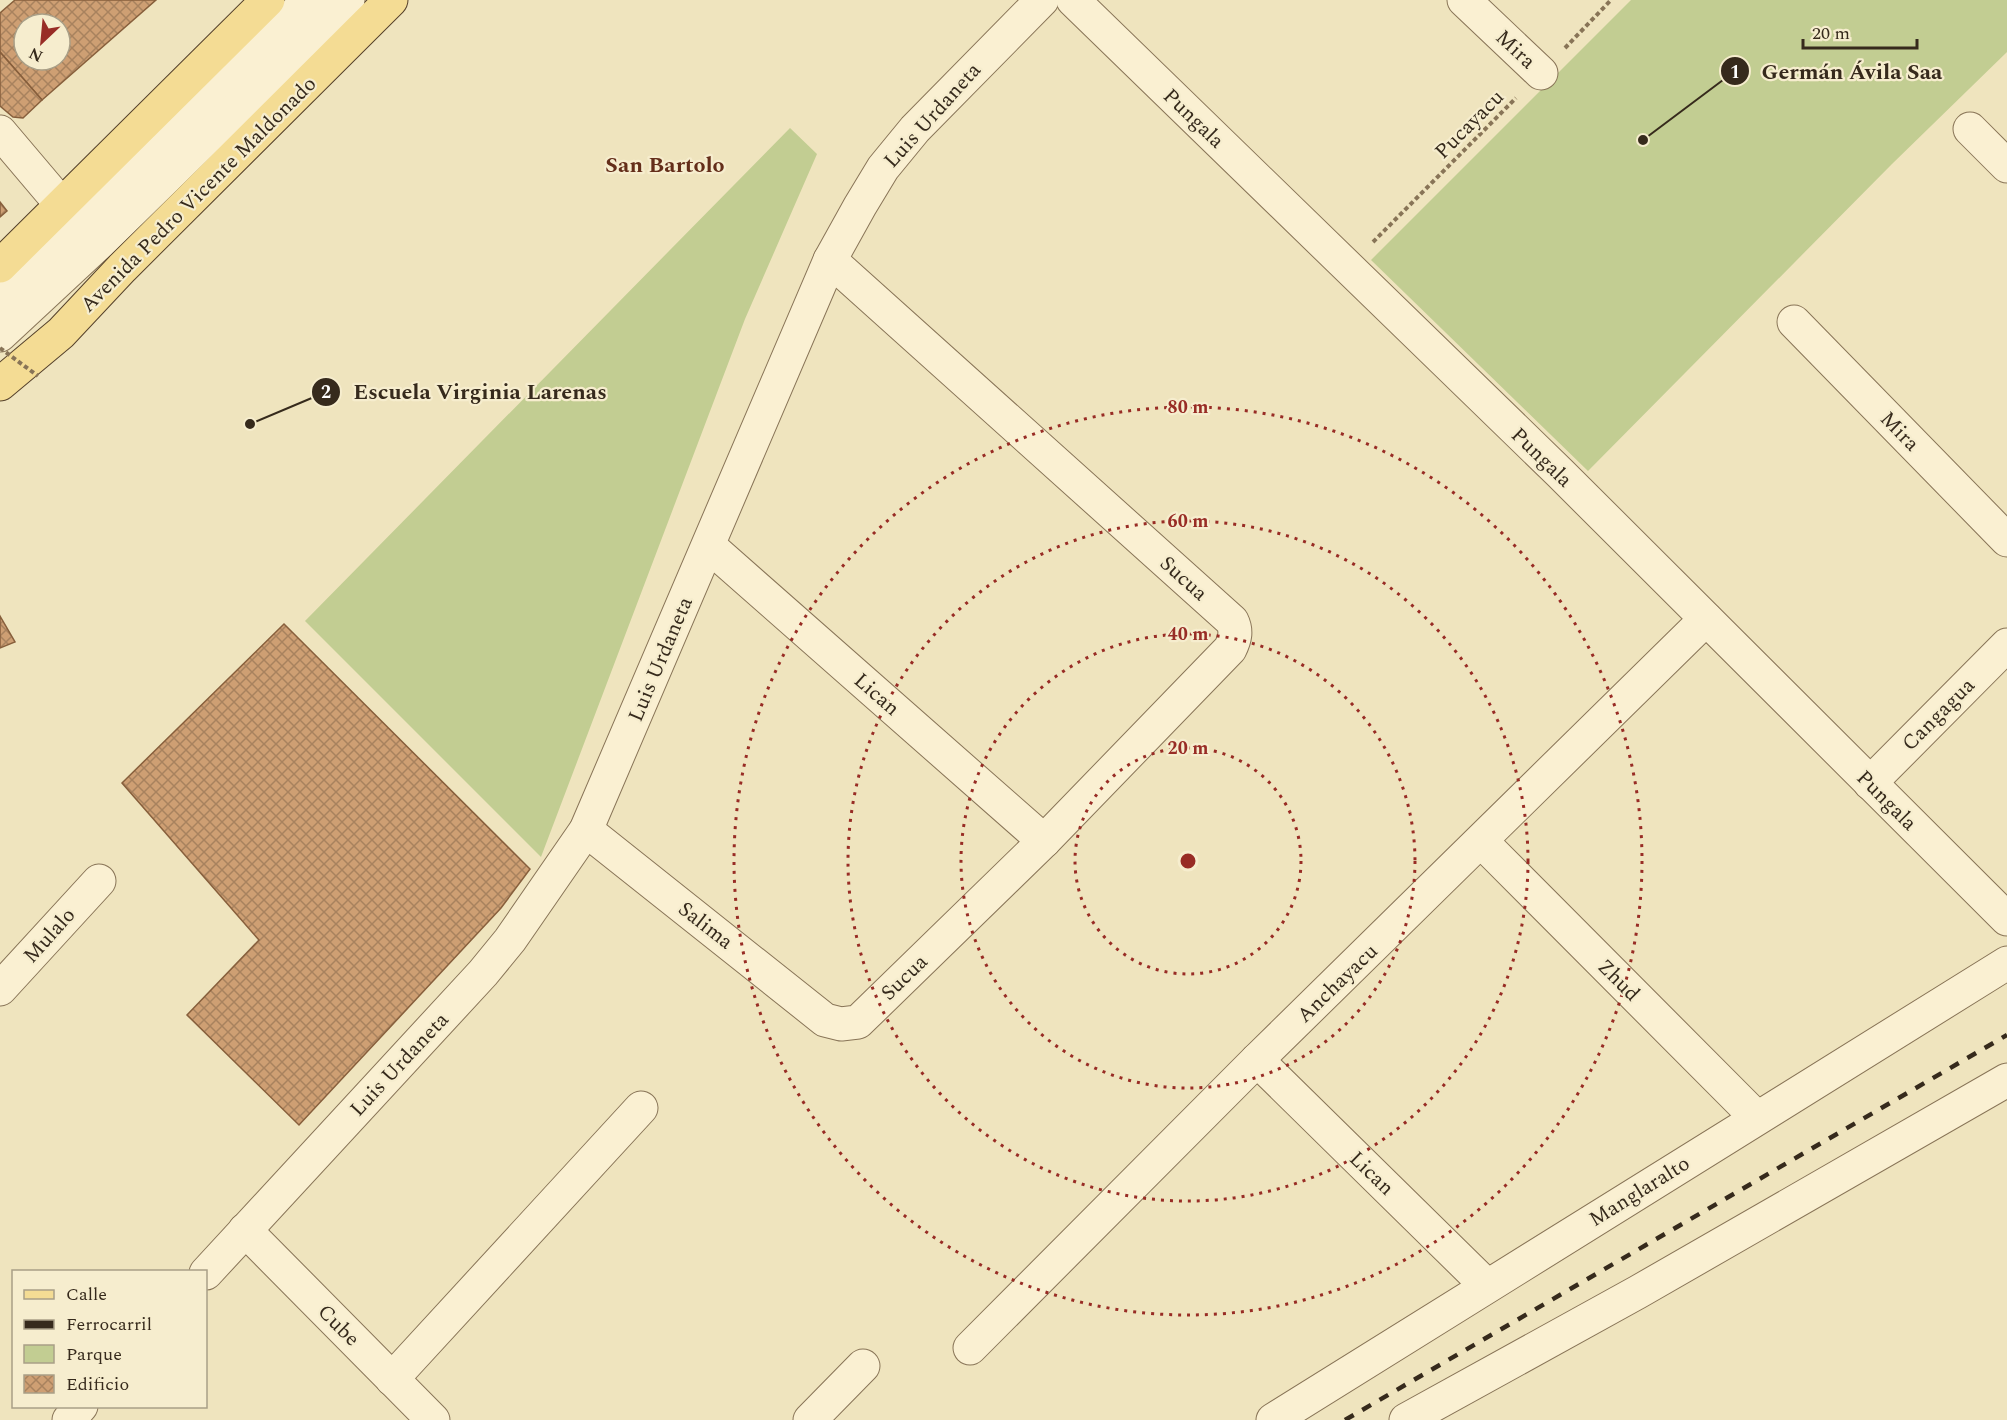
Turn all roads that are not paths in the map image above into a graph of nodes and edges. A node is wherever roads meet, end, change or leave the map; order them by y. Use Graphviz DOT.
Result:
graph roads {
  1 [pos="268,0"];
  2 [pos="309,0"];
  3 [pos="348,0"];
  4 [pos="391,0"];
  5 [pos="1042,0"];
  6 [pos="1073,0"];
  7 [pos="1464,0"];
  8 [pos="1541,73"];
  9 [pos="1970,129"];
  10 [pos="0,132"];
  11 [pos="2007,166"];
  12 [pos="62,204"];
  13 [pos="830,260"];
  14 [pos="0,266"];
  15 [pos="0,303"];
  16 [pos="1794,322"];
  17 [pos="0,334"];
  18 [pos="10,376"];
  19 [pos="2007,540"];
  20 [pos="709,546"];
  21 [pos="1706,619"];
  22 [pos="2007,645"];
  23 [pos="1870,783"];
  24 [pos="586,830"];
  25 [pos="1044,841"];
  26 [pos="1482,842"];
  27 [pos="99,881"];
  28 [pos="2007,919"];
  29 [pos="2007,963"];
  30 [pos="0,989"];
  31 [pos="825,1020"];
  32 [pos="1257,1060"];
  33 [pos="2007,1080"];
  34 [pos="641,1108"];
  35 [pos="1756,1117"];
  36 [pos="245,1230"];
  37 [pos="207,1272"];
  38 [pos="1487,1286"];
  39 [pos="970,1348"];
  40 [pos="863,1366"];
  41 [pos="392,1379"];
  42 [pos="80,1408"];
  43 [pos="69,1420"];
  44 [pos="433,1420"];
  45 [pos="810,1420"];
  46 [pos="1273,1420"];
  47 [pos="1406,1420"];
  1 -- 12 [label="main road"];
  2 -- 15 [label="street"];
  3 -- 17 [label="street"];
  4 -- 18 [label="main road, Avenida Pedro Vicente Maldonado"];
  5 -- 13 [label="street, Luis Urdaneta"];
  6 -- 21 [label="street, Pungala"];
  7 -- 8 [label="street, Mira"];
  9 -- 11 [label="street"];
  10 -- 12 [label="street"];
  12 -- 14 [label="main road"];
  13 -- 20 [label="street, Luis Urdaneta"];
  13 -- 25 [label="street, Sucua"];
  16 -- 19 [label="street, Mira"];
  20 -- 24 [label="street, Luis Urdaneta"];
  20 -- 25 [label="street, Lican"];
  21 -- 23 [label="street, Pungala"];
  21 -- 26 [label="street, Anchayacu"];
  22 -- 23 [label="street, Cangagua"];
  23 -- 28 [label="street, Pungala"];
  24 -- 31 [label="street, Salima"];
  24 -- 36 [label="street, Luis Urdaneta"];
  25 -- 31 [label="street, Sucua"];
  26 -- 32 [label="street, Anchayacu"];
  26 -- 35 [label="street, Zhud"];
  27 -- 30 [label="street, Mulalo"];
  29 -- 35 [label="street, Manglaralto"];
  32 -- 38 [label="street, Lican"];
  32 -- 39 [label="street, Anchayacu"];
  33 -- 47 [label="street"];
  34 -- 41 [label="street"];
  35 -- 38 [label="street, Manglaralto"];
  36 -- 37 [label="street, Luis Urdaneta"];
  36 -- 41 [label="street, Cube"];
  38 -- 46 [label="street, Manglaralto"];
  40 -- 45 [label="street"];
  41 -- 44 [label="street, Cube"];
  42 -- 43 [label="street"];
}
